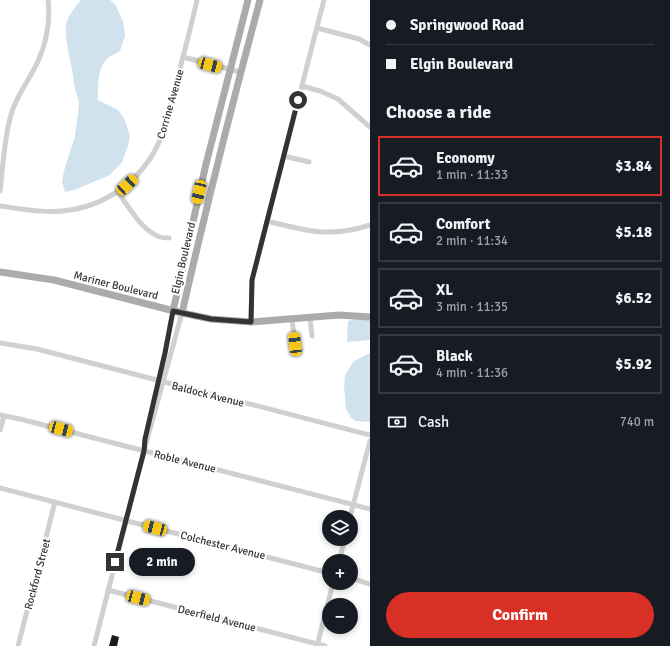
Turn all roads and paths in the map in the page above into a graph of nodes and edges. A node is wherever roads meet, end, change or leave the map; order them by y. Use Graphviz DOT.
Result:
graph roads {
  1 [pos="48,0"];
  2 [pos="197,0"];
  3 [pos="248,0"];
  4 [pos="260,0"];
  5 [pos="324,0"];
  6 [pos="317,28"];
  7 [pos="370,45"];
  8 [pos="183,57"];
  9 [pos="230,70"];
  10 [pos="240,72"];
  11 [pos="302,86"];
  12 [pos="370,127"];
  13 [pos="3,146"];
  14 [pos="284,156"];
  15 [pos="309,162"];
  16 [pos="0,192"];
  17 [pos="118,192"];
  18 [pos="0,206"];
  19 [pos="267,221"];
  20 [pos="370,225"];
  21 [pos="169,238"];
  22 [pos="0,272"];
  23 [pos="173,311"];
  24 [pos="182,313"];
  25 [pos="310,317"];
  26 [pos="370,317"];
  27 [pos="292,319"];
  28 [pos="251,322"];
  29 [pos="312,336"];
  30 [pos="0,343"];
  31 [pos="295,344"];
  32 [pos="161,382"];
  33 [pos="2,415"];
  34 [pos="0,430"];
  35 [pos="370,435"];
  36 [pos="370,441"];
  37 [pos="144,451"];
  38 [pos="0,488"];
  39 [pos="55,502"];
  40 [pos="354,505"];
  41 [pos="370,509"];
  42 [pos="352,510"];
  43 [pos="126,520"];
  44 [pos="322,571"];
  45 [pos="358,580"];
  46 [pos="370,584"];
  47 [pos="108,590"];
  48 [pos="331,590"];
  49 [pos="317,645"];
  50 [pos="18,646"];
  51 [pos="94,646"];
  52 [pos="325,646"];
  1 -- 13 [label="street"];
  2 -- 8 [label="street, Corrine Avenue"];
  3 -- 9 [label="main road, Elgin Boulevard"];
  4 -- 10 [label="main road, Elgin Boulevard"];
  5 -- 6 [label="street"];
  6 -- 7 [label="street"];
  6 -- 11 [label="street"];
  8 -- 9 [label="street"];
  8 -- 17 [label="street, Corrine Avenue"];
  9 -- 10 [label="street"];
  9 -- 23 [label="main road, Elgin Boulevard"];
  10 -- 24 [label="main road, Elgin Boulevard"];
  11 -- 12 [label="street"];
  11 -- 14 [label="street"];
  13 -- 16 [label="street"];
  14 -- 15 [label="street"];
  14 -- 19 [label="street"];
  17 -- 18 [label="street, Corrine Avenue"];
  17 -- 21 [label="street"];
  19 -- 20 [label="street"];
  19 -- 28 [label="street"];
  22 -- 23 [label="main road, Mariner Boulevard"];
  23 -- 24 [label="main road, Mariner Boulevard"];
  23 -- 32 [label="street, Elgin Boulevard"];
  24 -- 28 [label="main road, Mariner Boulevard"];
  24 -- 32 [label="street, Elgin Boulevard"];
  25 -- 26 [label="main road, Mariner Boulevard"];
  25 -- 27 [label="main road, Mariner Boulevard"];
  25 -- 29 [label="street"];
  27 -- 28 [label="main road, Mariner Boulevard"];
  27 -- 31 [label="street"];
  30 -- 32 [label="street, Baldock Avenue"];
  32 -- 35 [label="street, Baldock Avenue"];
  32 -- 37 [label="street, Elgin Boulevard"];
  33 -- 34 [label="street"];
  33 -- 37 [label="street, Roble Avenue"];
  36 -- 40 [label="street"];
  37 -- 40 [label="street, Roble Avenue"];
  37 -- 43 [label="street, Elgin Boulevard"];
  38 -- 39 [label="street, Colchester Avenue"];
  39 -- 43 [label="street, Colchester Avenue"];
  39 -- 50 [label="street, Rockford Street"];
  40 -- 41 [label="street, Roble Avenue"];
  40 -- 42 [label="street"];
  43 -- 44 [label="street, Colchester Avenue"];
  43 -- 47 [label="street, Elgin Boulevard"];
  45 -- 46 [label="street"];
  47 -- 49 [label="street, Deerfield Avenue"];
  47 -- 51 [label="street, Elgin Boulevard"];
  48 -- 49 [label="street"];
  49 -- 52 [label="street, Deerfield Avenue"];
}
